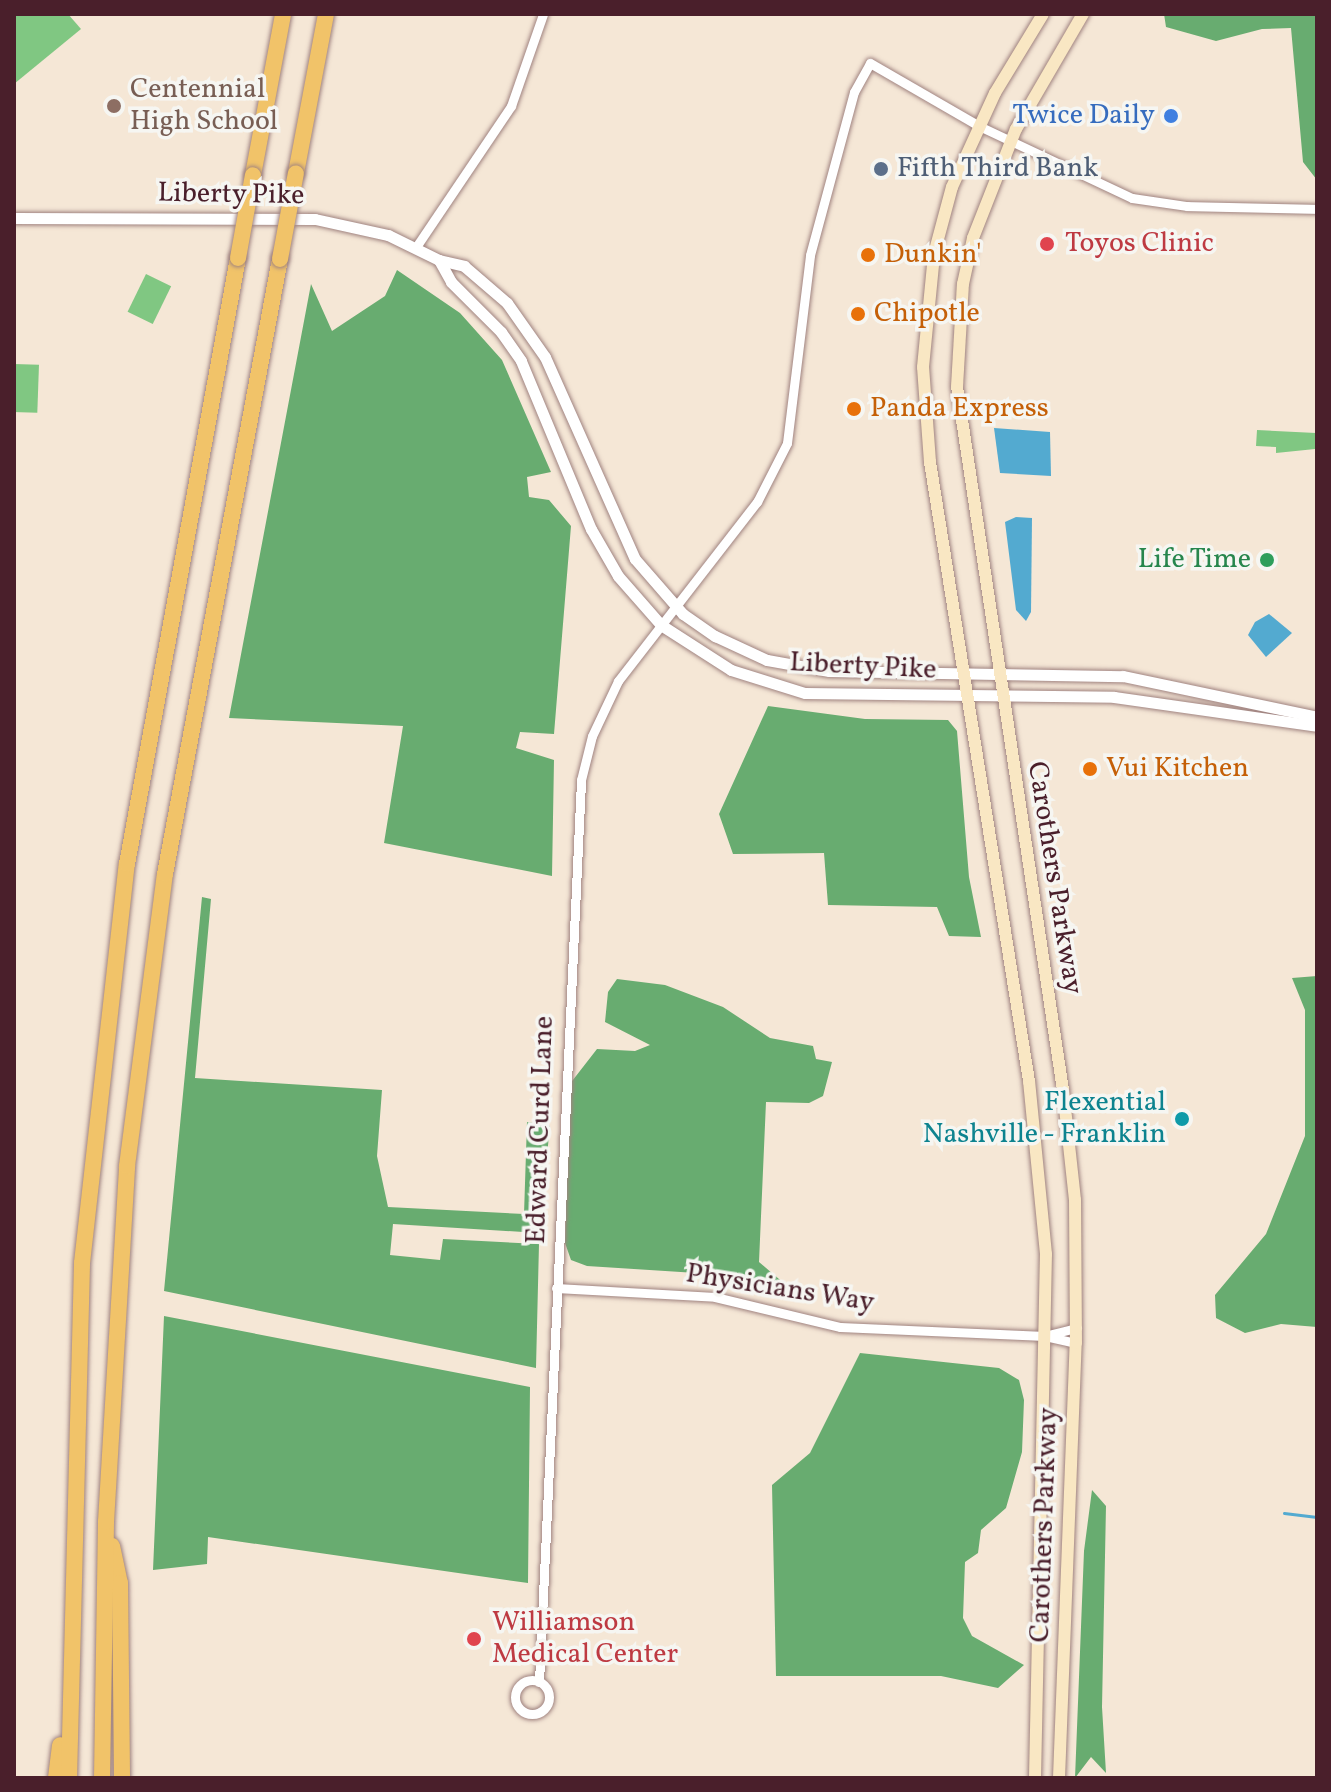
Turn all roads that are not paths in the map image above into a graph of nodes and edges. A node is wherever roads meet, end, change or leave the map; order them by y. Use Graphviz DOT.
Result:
graph roads {
  1 [pos="283,14"];
  2 [pos="326,14"];
  3 [pos="543,14"];
  4 [pos="1043,14"];
  5 [pos="1083,14"];
  6 [pos="979,126"];
  7 [pos="1011,138"];
  8 [pos="1317,209"];
  9 [pos="14,218"];
  10 [pos="416,247"];
  11 [pos="439,260"];
  12 [pos="591,465"];
  13 [pos="569,473"];
  14 [pos="677,608"];
  15 [pos="661,625"];
  16 [pos="963,673"];
  17 [pos="997,673"];
  18 [pos="967,697"];
  19 [pos="1001,697"];
  20 [pos="1317,717"];
  21 [pos="1317,726"];
  22 [pos="556,1288"];
  23 [pos="1077,1328"];
  24 [pos="1045,1336"];
  25 [pos="1076,1343"];
  26 [pos="106,1522"];
  27 [pos="72,1568"];
  28 [pos="539,1682"];
  29 [pos="56,1778"];
  30 [pos="69,1778"];
  31 [pos="102,1778"];
  32 [pos="122,1778"];
  33 [pos="1035,1778"];
  34 [pos="1059,1778"];
  1 -- 27 [label="highway, bridge"];
  2 -- 26 [label="highway, bridge"];
  3 -- 10 [label="street"];
  4 -- 6 [label="main road, Carothers Parkway"];
  5 -- 7 [label="main road, Carothers Parkway"];
  6 -- 7 [label="street"];
  6 -- 14 [label="street, Edward Curd Lane"];
  6 -- 16 [label="main road, Carothers Parkway"];
  7 -- 8 [label="street"];
  7 -- 17 [label="main road, Carothers Parkway"];
  9 -- 10 [label="street, Liberty Pike"];
  10 -- 11 [label="street, Liberty Pike"];
  11 -- 12 [label="street, Liberty Pike"];
  11 -- 13 [label="street, Liberty Pike"];
  12 -- 13 [label="street"];
  12 -- 14 [label="street, Liberty Pike"];
  13 -- 15 [label="street, Liberty Pike"];
  14 -- 15 [label="street, Edward Curd Lane"];
  14 -- 16 [label="street, Liberty Pike"];
  15 -- 18 [label="street, Liberty Pike"];
  15 -- 22 [label="street, Edward Curd Lane"];
  16 -- 17 [label="street, Liberty Pike"];
  16 -- 18 [label="main road, Carothers Parkway"];
  17 -- 19 [label="main road, Carothers Parkway"];
  17 -- 20 [label="street, Liberty Pike"];
  18 -- 19 [label="street, Liberty Pike"];
  18 -- 24 [label="main road, Carothers Parkway"];
  19 -- 21 [label="street, Liberty Pike"];
  19 -- 23 [label="main road, Carothers Parkway"];
  22 -- 24 [label="street, Physicians Way"];
  22 -- 28 [label="street, Edward Curd Lane"];
  23 -- 24 [label="street, Physicians Way"];
  23 -- 25 [label="main road, Carothers Parkway"];
  24 -- 25 [label="street, Physicians Way"];
  24 -- 33 [label="main road, Carothers Parkway"];
  25 -- 34 [label="main road, Carothers Parkway"];
  26 -- 31 [label="highway"];
  26 -- 32 [label="highway"];
  27 -- 29 [label="highway"];
  27 -- 30 [label="highway"];
}
